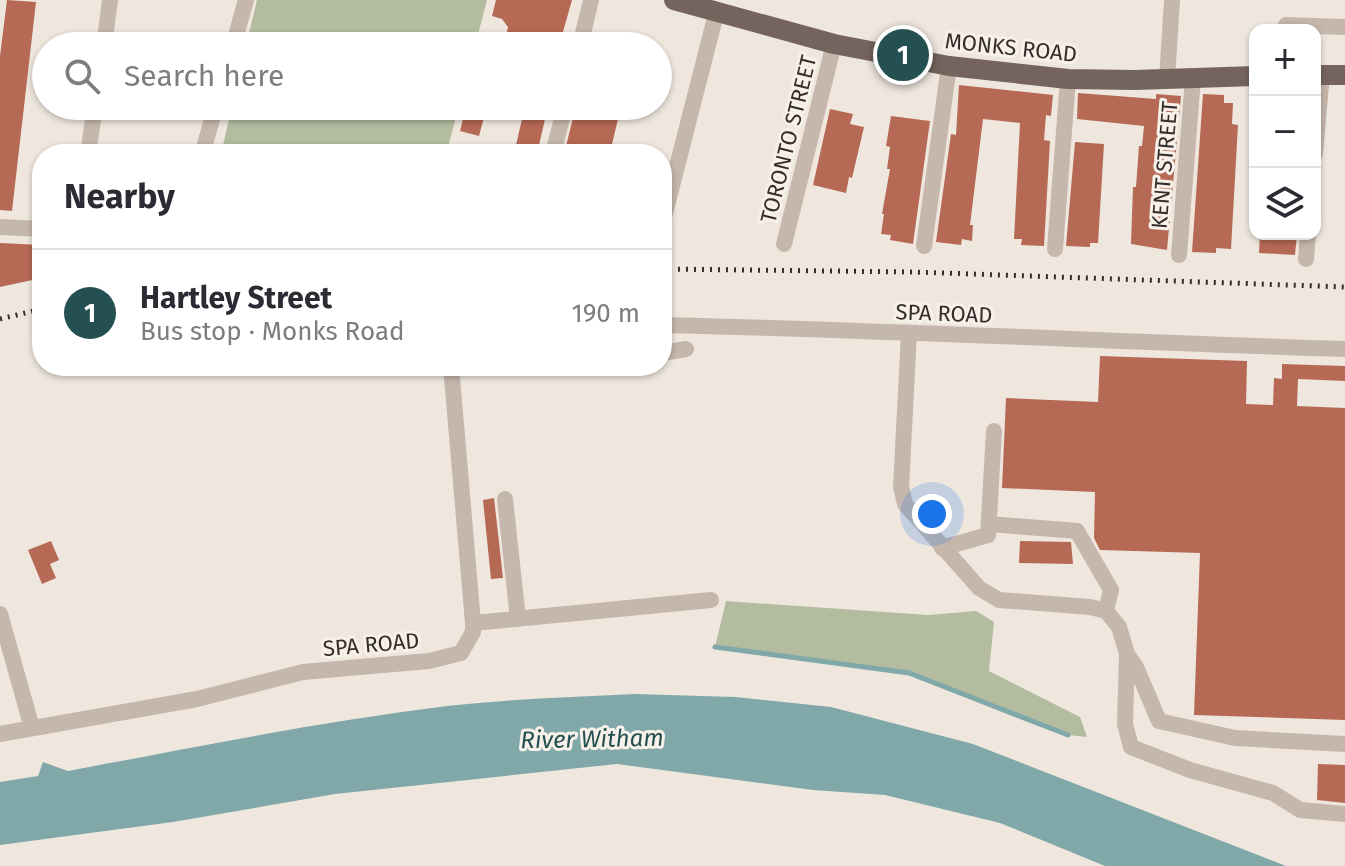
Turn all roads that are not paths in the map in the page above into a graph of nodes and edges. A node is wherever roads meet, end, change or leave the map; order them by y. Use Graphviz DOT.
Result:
graph roads {
  1 [pos="110,0"];
  2 [pos="246,0"];
  3 [pos="591,0"];
  4 [pos="674,0"];
  5 [pos="1172,0"];
  6 [pos="724,8"];
  7 [pos="1286,22"];
  8 [pos="1345,27"];
  9 [pos="106,32"];
  10 [pos="237,32"];
  11 [pos="583,32"];
  12 [pos="834,44"];
  13 [pos="949,66"];
  14 [pos="1321,74"];
  15 [pos="1345,75"];
  16 [pos="1249,76"];
  17 [pos="1193,78"];
  18 [pos="1068,79"];
  19 [pos="1167,79"];
  20 [pos="93,120"];
  21 [pos="212,120"];
  22 [pos="562,120"];
  23 [pos="89,144"];
  24 [pos="205,144"];
  25 [pos="556,144"];
  26 [pos="672,190"];
  27 [pos="0,227"];
  28 [pos="32,229"];
  29 [pos="1308,240"];
  30 [pos="784,244"];
  31 [pos="924,246"];
  32 [pos="1055,249"];
  33 [pos="1179,255"];
  34 [pos="1306,259"];
  35 [pos="672,325"];
  36 [pos="909,334"];
  37 [pos="686,349"];
  38 [pos="1345,349"];
  39 [pos="672,351"];
  40 [pos="452,376"];
  41 [pos="994,431"];
  42 [pos="505,499"];
  43 [pos="989,524"];
  44 [pos="942,548"];
  45 [pos="711,600"];
  46 [pos="1106,611"];
  47 [pos="0,614"];
  48 [pos="518,619"];
  49 [pos="473,623"];
  50 [pos="1127,654"];
  51 [pos="32,728"];
  52 [pos="0,734"];
  53 [pos="1345,744"];
  54 [pos="1345,814"];
  1 -- 9 [label="street"];
  2 -- 10 [label="street"];
  3 -- 11 [label="street"];
  4 -- 6 [label="main road, MONKS ROAD"];
  5 -- 19 [label="street"];
  6 -- 12 [label="main road, MONKS ROAD"];
  6 -- 26 [label="street"];
  7 -- 8 [label="street"];
  12 -- 13 [label="main road, MONKS ROAD"];
  12 -- 30 [label="street, TORONTO STREET"];
  13 -- 18 [label="main road, MONKS ROAD"];
  13 -- 31 [label="street"];
  14 -- 15 [label="main road"];
  16 -- 17 [label="main road, MONKS ROAD"];
  17 -- 19 [label="main road, MONKS ROAD"];
  17 -- 33 [label="street, KENT STREET"];
  18 -- 19 [label="main road, MONKS ROAD"];
  18 -- 32 [label="street"];
  20 -- 23 [label="street"];
  21 -- 24 [label="street"];
  22 -- 25 [label="street"];
  27 -- 28 [label="street"];
  29 -- 34 [label="street"];
  35 -- 36 [label="street, SPA ROAD"];
  36 -- 38 [label="street, SPA ROAD"];
  36 -- 44 [label="street"];
  37 -- 39 [label="street"];
  40 -- 49 [label="street"];
  41 -- 43 [label="street"];
  42 -- 48 [label="street"];
  43 -- 44 [label="street"];
  43 -- 46 [label="street"];
  44 -- 46 [label="street"];
  45 -- 48 [label="street"];
  46 -- 50 [label="street"];
  47 -- 51 [label="street"];
  48 -- 49 [label="street"];
  49 -- 51 [label="street, SPA ROAD"];
  50 -- 53 [label="street"];
  50 -- 54 [label="street"];
  51 -- 52 [label="street, SPA ROAD"];
}
